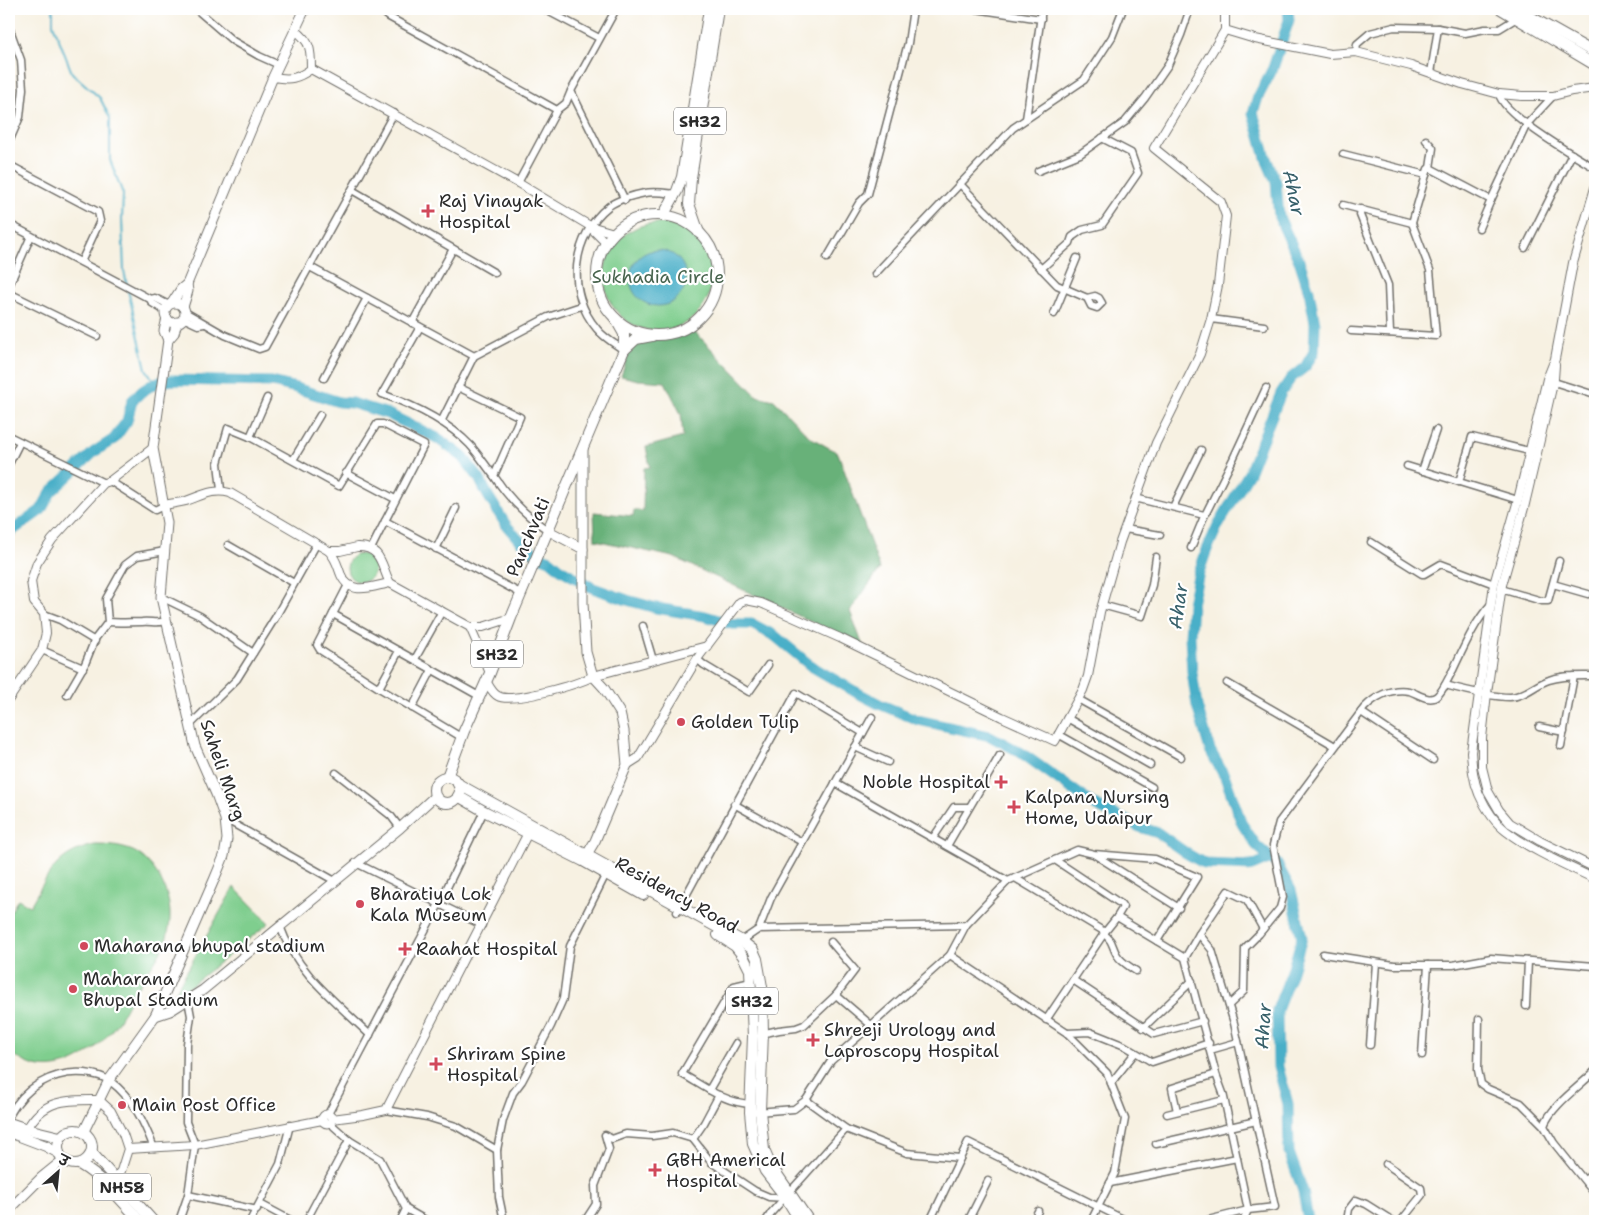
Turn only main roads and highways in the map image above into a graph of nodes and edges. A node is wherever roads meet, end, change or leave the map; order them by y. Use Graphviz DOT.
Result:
graph roads {
  1 [pos="305,9"];
  2 [pos="709,9"];
  3 [pos="718,9"];
  4 [pos="1501,9"];
  5 [pos="1518,11"];
  6 [pos="1595,53"];
  7 [pos="1595,65"];
  8 [pos="662,216"];
  9 [pos="699,233"];
  10 [pos="187,284"];
  11 [pos="168,309"];
  12 [pos="182,315"];
  13 [pos="615,318"];
  14 [pos="655,335"];
  15 [pos="168,340"];
  16 [pos="624,350"];
  17 [pos="583,447"];
  18 [pos="548,532"];
  19 [pos="583,552"];
  20 [pos="447,777"];
  21 [pos="458,784"];
  22 [pos="435,796"];
  23 [pos="458,796"];
  24 [pos="530,829"];
  25 [pos="584,858"];
  26 [pos="678,910"];
  27 [pos="739,944"];
  28 [pos="155,1016"];
  29 [pos="758,1035"];
  30 [pos="9,1123"];
  31 [pos="84,1131"];
  32 [pos="9,1132"];
  33 [pos="60,1137"];
  34 [pos="92,1154"];
  35 [pos="61,1156"];
  36 [pos="79,1164"];
  37 [pos="788,1195"];
  38 [pos="9,1210"];
  39 [pos="140,1221"];
  40 [pos="153,1221"];
  41 [pos="800,1221"];
  42 [pos="809,1221"];
  1 -- 10 [label="main road"];
  2 -- 8 [label="main road, SH32"];
  3 -- 9 [label="main road, SH32"];
  4 -- 5 [label="main road"];
  5 -- 6 [label="main road"];
  5 -- 7 [label="main road"];
  8 -- 9 [label="main road, SH32"];
  8 -- 13 [label="main road, SH32"];
  9 -- 14 [label="main road, SH32"];
  10 -- 11 [label="main road"];
  10 -- 12 [label="main road"];
  11 -- 12 [label="main road"];
  11 -- 12 [label="main road"];
  11 -- 15 [label="main road"];
  12 -- 15 [label="main road"];
  13 -- 14 [label="main road, SH32"];
  13 -- 16 [label="main road, SH32"];
  14 -- 16 [label="main road, SH32"];
  15 -- 28 [label="main road, Saheli Marg"];
  16 -- 17 [label="main road, Panchvati / SH32"];
  17 -- 18 [label="main road, Panchvati / SH32"];
  17 -- 19 [label="main road"];
  18 -- 19 [label="main road"];
  18 -- 20 [label="main road, Panchvati / SH32"];
  19 -- 25 [label="main road"];
  20 -- 21 [label="main road"];
  20 -- 22 [label="main road, SH32"];
  21 -- 23 [label="main road"];
  21 -- 24 [label="main road"];
  22 -- 23 [label="main road"];
  22 -- 28 [label="main road"];
  23 -- 24 [label="main road, SH32"];
  24 -- 25 [label="main road, SH32"];
  25 -- 26 [label="main road"];
  25 -- 26 [label="main road, Residency Road / SH32"];
  26 -- 27 [label="main road, Residency Road / SH32"];
  27 -- 29 [label="main road, Residency Road / SH32"];
  27 -- 29 [label="main road"];
  28 -- 31 [label="main road, Saheli Marg"];
  29 -- 37 [label="main road, Residency Road / SH32"];
  30 -- 33 [label="main road"];
  31 -- 33 [label="main road"];
  31 -- 34 [label="main road, NH58"];
  32 -- 35 [label="main road, NH58"];
  33 -- 35 [label="main road"];
  34 -- 36 [label="main road, NH58"];
  34 -- 40 [label="main road, NH58"];
  35 -- 36 [label="main road, NH58"];
  35 -- 38 [label="main road"];
  36 -- 39 [label="main road, NH58"];
  37 -- 41 [label="main road, Residency Road / SH32"];
  37 -- 42 [label="main road"];
}
